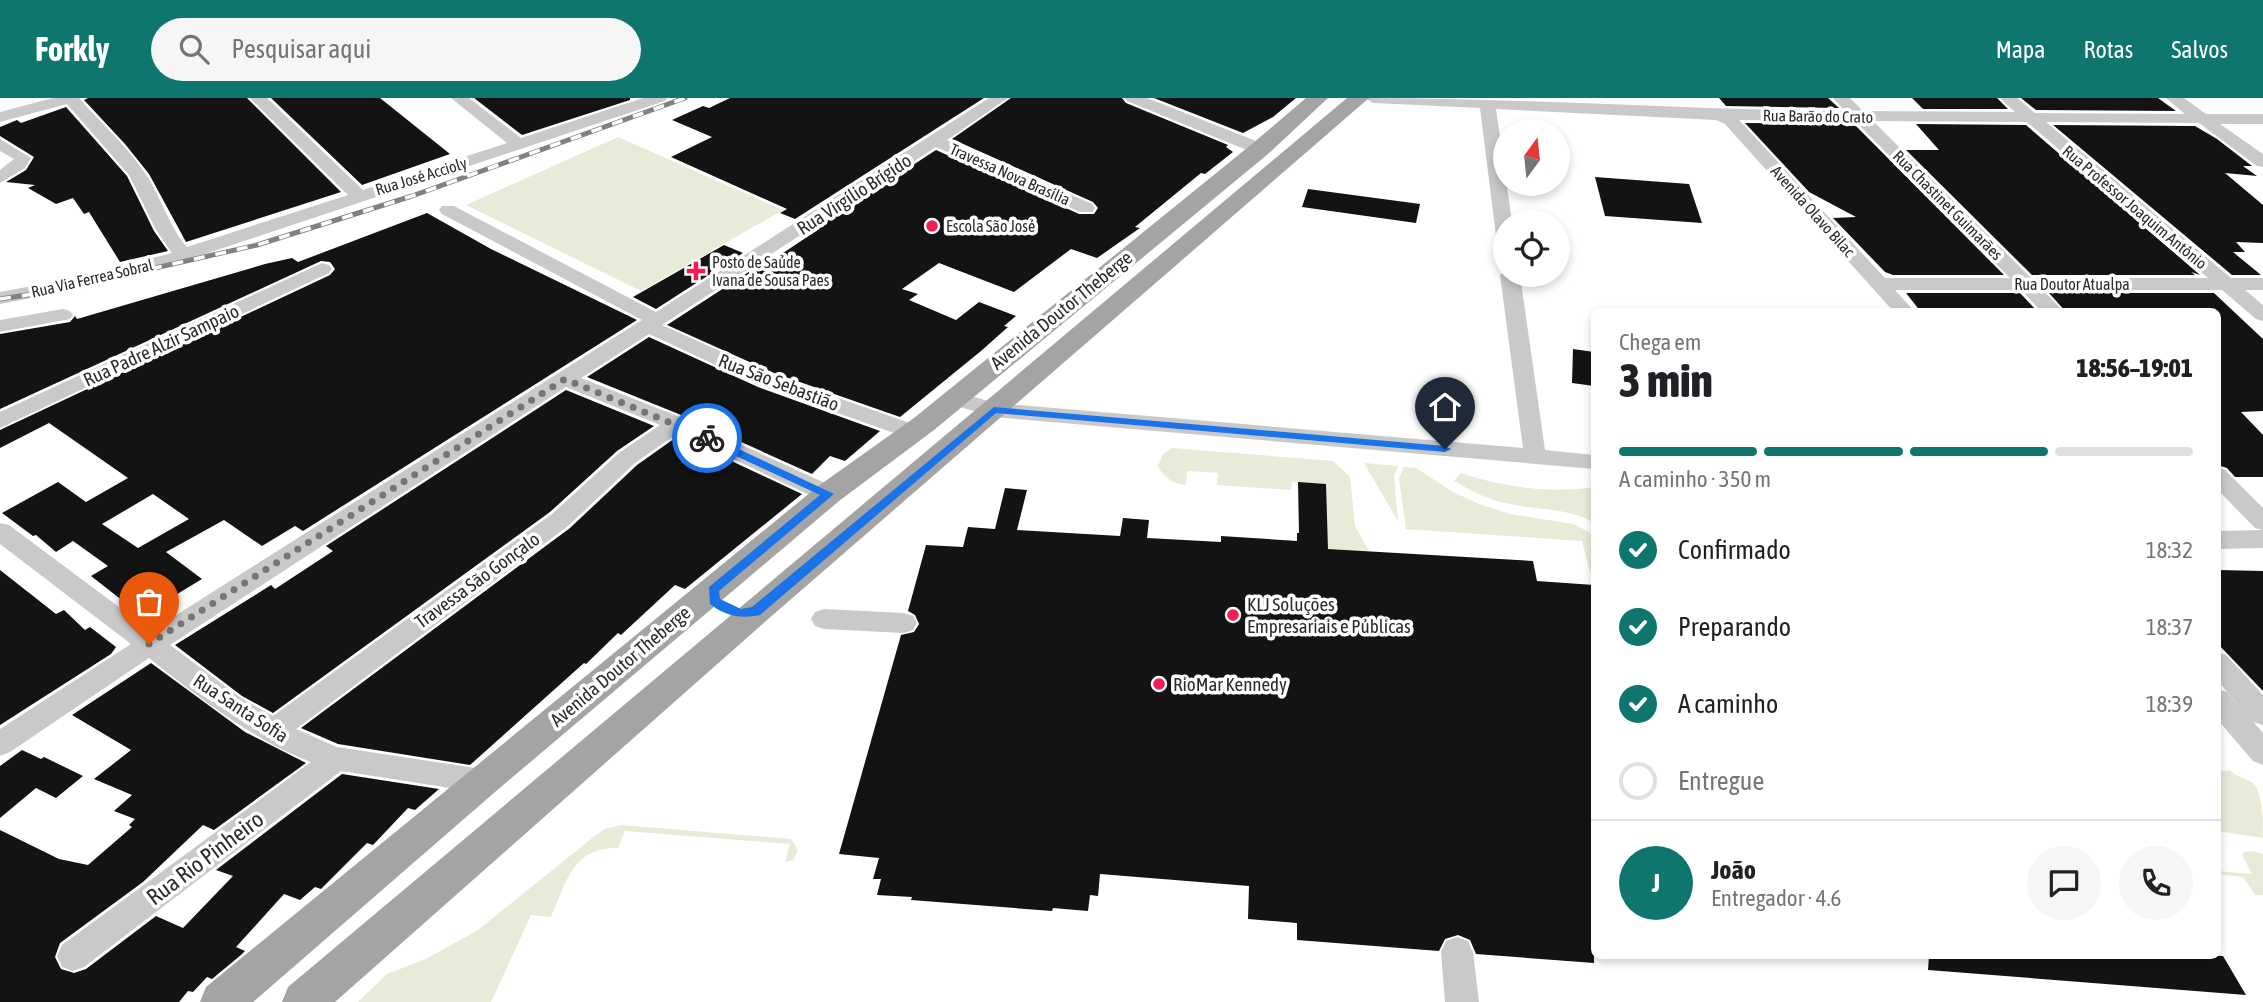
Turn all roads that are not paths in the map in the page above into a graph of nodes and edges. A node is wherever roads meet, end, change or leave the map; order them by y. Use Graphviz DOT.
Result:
graph roads {
  1 [pos="70,98"];
  2 [pos="258,98"];
  3 [pos="458,98"];
  4 [pos="659,98"];
  5 [pos="1000,98"];
  6 [pos="1133,98"];
  7 [pos="1318,98"];
  8 [pos="1359,98"];
  9 [pos="1373,98"];
  10 [pos="1702,98"];
  11 [pos="1841,98"];
  12 [pos="2008,98"];
  13 [pos="2174,98"];
  14 [pos="636,102"];
  15 [pos="1487,104"];
  16 [pos="1717,115"];
  17 [pos="1859,116"];
  18 [pos="0,117"];
  19 [pos="2030,118"];
  20 [pos="2203,119"];
  21 [pos="2263,120"];
  22 [pos="935,141"];
  23 [pos="0,144"];
  24 [pos="520,145"];
  25 [pos="1263,147"];
  26 [pos="1294,153"];
  27 [pos="2263,162"];
  28 [pos="0,178"];
  29 [pos="358,195"];
  30 [pos="1086,208"];
  31 [pos="448,210"];
  32 [pos="1501,210"];
  33 [pos="184,255"];
  34 [pos="322,269"];
  35 [pos="2026,283"];
  36 [pos="1880,284"];
  37 [pos="2226,284"];
  38 [pos="2263,284"];
  39 [pos="1512,287"];
  40 [pos="0,298"];
  41 [pos="1880,308"];
  42 [pos="1901,308"];
  43 [pos="2050,308"];
  44 [pos="62,315"];
  45 [pos="2263,315"];
  46 [pos="653,323"];
  47 [pos="0,326"];
  48 [pos="565,379"];
  49 [pos="954,398"];
  50 [pos="994,410"];
  51 [pos="0,421"];
  52 [pos="677,424"];
  53 [pos="913,432"];
  54 [pos="1535,457"];
  55 [pos="1591,462"];
  56 [pos="2221,479"];
  57 [pos="828,494"];
  58 [pos="2263,522"];
  59 [pos="2263,539"];
  60 [pos="2221,540"];
  61 [pos="6,545"];
  62 [pos="713,590"];
  63 [pos="755,611"];
  64 [pos="824,619"];
  65 [pos="904,623"];
  66 [pos="149,644"];
  67 [pos="2221,667"];
  68 [pos="2221,705"];
  69 [pos="2263,714"];
  70 [pos="273,731"];
  71 [pos="0,744"];
  72 [pos="2263,753"];
  73 [pos="336,759"];
  74 [pos="482,781"];
  75 [pos="1457,952"];
  76 [pos="73,956"];
  77 [pos="221,1002"];
  78 [pos="303,1002"];
  79 [pos="1462,1002"];
  1 -- 18 [label="street"];
  1 -- 33 [label="street"];
  2 -- 29 [label="street"];
  3 -- 24 [label="street"];
  4 -- 14 [label="street, Rua José Accioly"];
  5 -- 22 [label="street, Rua Virgílio Brígido"];
  6 -- 25 [label="street"];
  7 -- 25 [label="main road, Avenida Doutor Theberge"];
  8 -- 26 [label="main road, Avenida Doutor Theberge"];
  9 -- 15 [label="street, Rua Barão do Crato"];
  10 -- 16 [label="street, Avenida Olavo Bilac"];
  11 -- 17 [label="street, Rua Chastinet Guimarães"];
  12 -- 19 [label="street, Rua Professor Joaquim Antônio"];
  13 -- 20 [label="street"];
  14 -- 24 [label="street, Rua José Accioly"];
  15 -- 16 [label="street, Rua Barão do Crato"];
  15 -- 32 [label="street"];
  16 -- 17 [label="street, Rua Barão do Crato"];
  16 -- 36 [label="street, Avenida Olavo Bilac"];
  16 -- 41 [label="street, Avenida Olavo Bilac"];
  17 -- 19 [label="street, Rua Barão do Crato"];
  17 -- 35 [label="street, Rua Chastinet Guimarães"];
  19 -- 20 [label="street, Rua Barão do Crato"];
  19 -- 37 [label="street, Rua Professor Joaquim Antônio"];
  20 -- 21 [label="street, Rua Barão do Crato"];
  20 -- 27 [label="street"];
  22 -- 30 [label="street, Travessa Nova Brasília"];
  22 -- 46 [label="street, Rua Virgílio Brígido"];
  23 -- 28 [label="street"];
  24 -- 29 [label="street, Rua José Accioly"];
  25 -- 26 [label="main road"];
  25 -- 49 [label="main road, Avenida Doutor Theberge"];
  26 -- 50 [label="main road, Avenida Doutor Theberge"];
  29 -- 33 [label="street, Rua José Accioly"];
  31 -- 46 [label="street, Rua São Sebastião"];
  33 -- 40 [label="street, Rua Via Ferrea Sobral"];
  34 -- 51 [label="street, Rua Padre Alzir Sampaio"];
  35 -- 36 [label="street, Rua Doutor Atualpa"];
  35 -- 37 [label="street, Rua Doutor Atualpa"];
  35 -- 43 [label="street, Rua Chastinet Guimarães"];
  36 -- 42 [label="street, Avenida Olavo Bilac"];
  37 -- 38 [label="street, Rua Doutor Atualpa"];
  37 -- 45 [label="street, Rua Professor Joaquim Antônio"];
  39 -- 54 [label="street"];
  44 -- 47 [label="street"];
  46 -- 48 [label="street, Rua Virgílio Brígido"];
  46 -- 53 [label="street, Rua São Sebastião"];
  48 -- 52 [label="street"];
  48 -- 66 [label="street, Rua Virgílio Brígido"];
  49 -- 50 [label="street"];
  49 -- 53 [label="main road, Avenida Doutor Theberge"];
  50 -- 54 [label="street"];
  50 -- 63 [label="main road, Avenida Doutor Theberge"];
  52 -- 57 [label="street"];
  52 -- 70 [label="street, Travessa São Gonçalo"];
  53 -- 57 [label="main road, Avenida Doutor Theberge"];
  54 -- 55 [label="street"];
  56 -- 58 [label="street"];
  57 -- 62 [label="main road, Avenida Doutor Theberge"];
  59 -- 60 [label="street"];
  61 -- 66 [label="street, Rua Santa Sofia"];
  62 -- 63 [label="main road"];
  62 -- 74 [label="main road, Avenida Doutor Theberge"];
  63 -- 78 [label="main road, Avenida Doutor Theberge"];
  64 -- 65 [label="street"];
  66 -- 70 [label="street, Rua Santa Sofia"];
  66 -- 71 [label="street, Rua Virgílio Brígido"];
  67 -- 69 [label="street"];
  68 -- 72 [label="street"];
  70 -- 73 [label="street, Rua Santa Sofia"];
  73 -- 74 [label="street, Rua Santa Sofia"];
  73 -- 76 [label="street, Rua Rio Pinheiro"];
  74 -- 77 [label="main road, Avenida Doutor Theberge"];
  75 -- 79 [label="street"];
}
